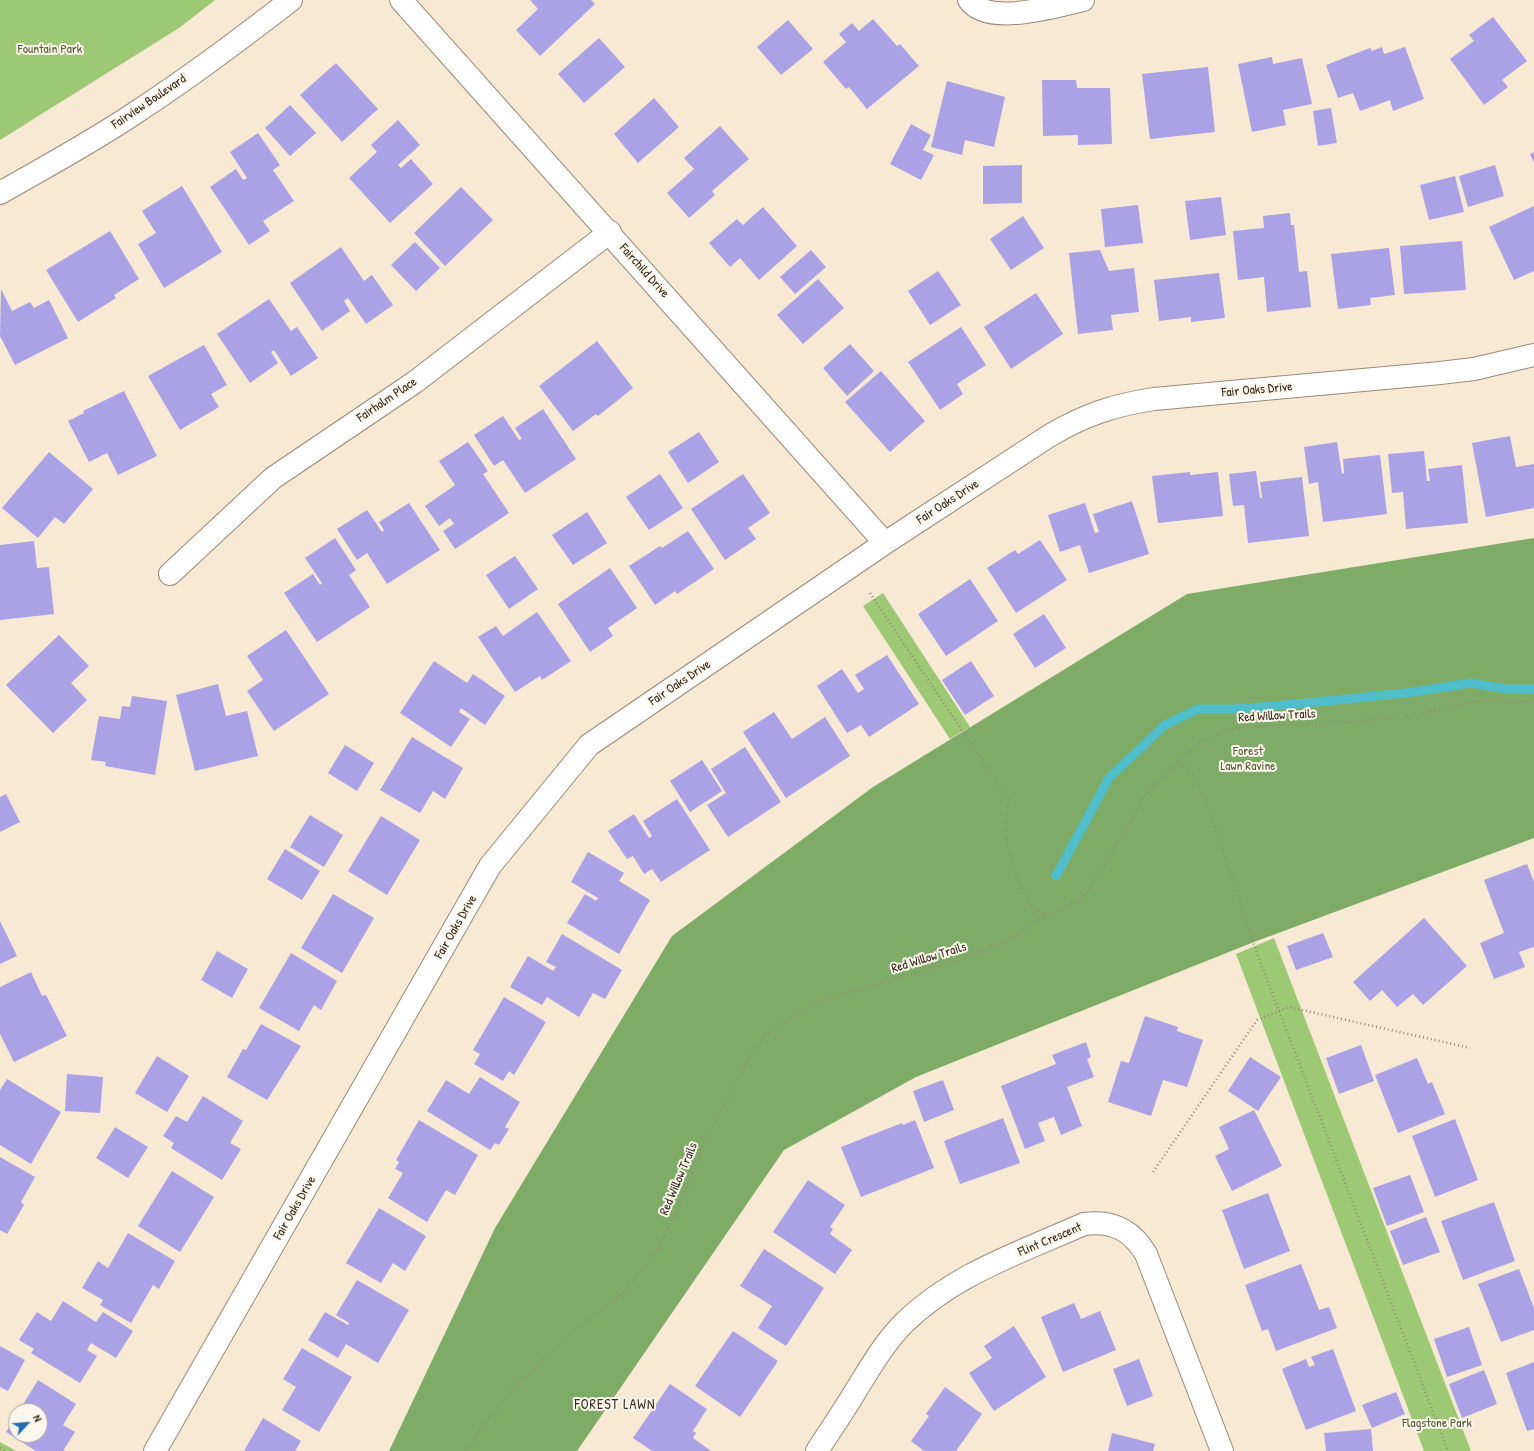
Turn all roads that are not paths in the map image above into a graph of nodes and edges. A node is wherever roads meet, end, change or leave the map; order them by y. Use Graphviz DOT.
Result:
graph roads {
  1 [pos="291,0"];
  2 [pos="401,0"];
  3 [pos="969,0"];
  4 [pos="1083,0"];
  5 [pos="0,193"];
  6 [pos="610,232"];
  7 [pos="1534,355"];
  8 [pos="885,543"];
  9 [pos="170,574"];
  10 [pos="155,1451"];
  11 [pos="817,1451"];
  12 [pos="1222,1451"];
  1 -- 5 [label="street, Fairview Boulevard"];
  2 -- 6 [label="street, Fairchild Drive"];
  3 -- 4 [label="street"];
  6 -- 8 [label="street, Fairchild Drive"];
  6 -- 9 [label="street, Fairholm Place"];
  7 -- 8 [label="street, Fair Oaks Drive"];
  8 -- 10 [label="street, Fair Oaks Drive"];
  11 -- 12 [label="street, Flint Crescent"];
}
